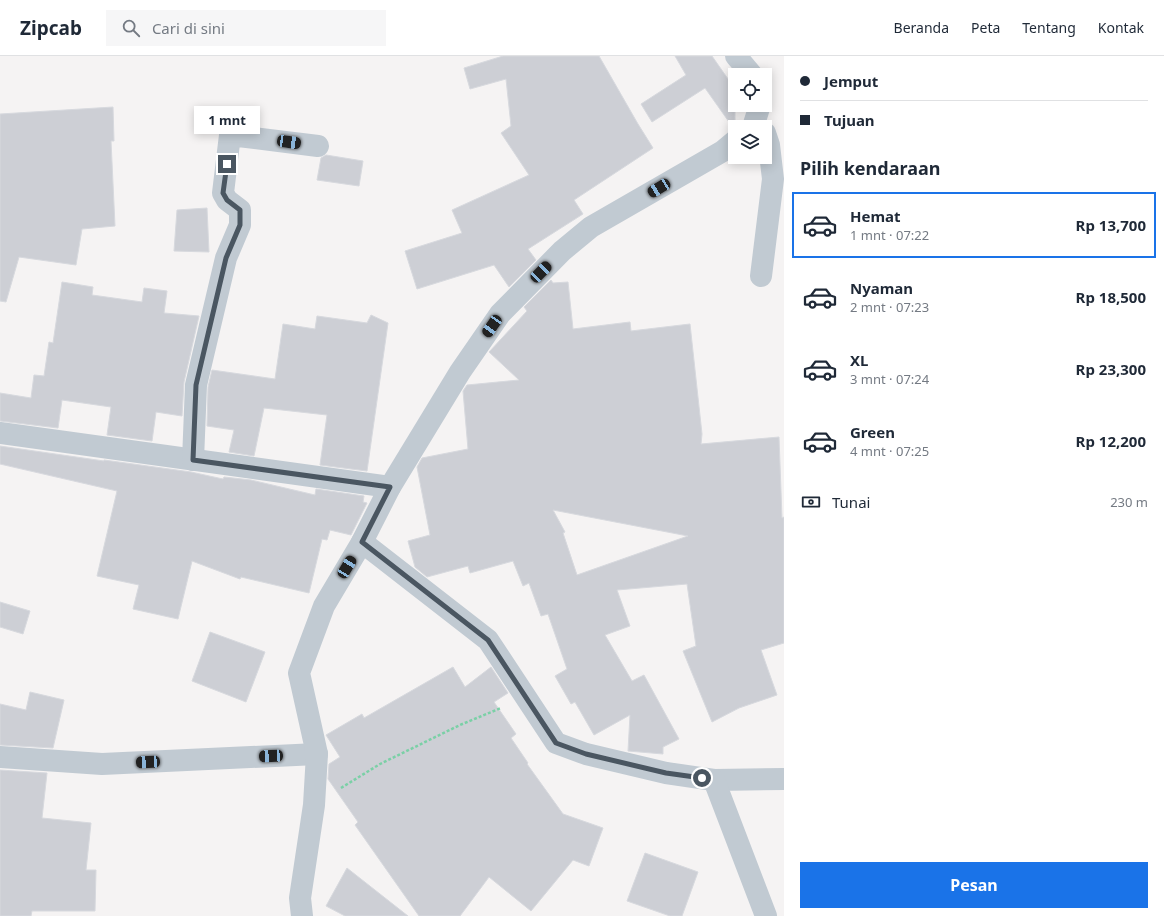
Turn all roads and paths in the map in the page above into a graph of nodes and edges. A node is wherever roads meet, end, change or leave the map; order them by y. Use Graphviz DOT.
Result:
graph roads {
  1 [pos="736,56"];
  2 [pos="746,68"];
  3 [pos="318,146"];
  4 [pos="728,147"];
  5 [pos="772,164"];
  6 [pos="760,276"];
  7 [pos="0,434"];
  8 [pos="193,460"];
  9 [pos="390,487"];
  10 [pos="362,542"];
  11 [pos="526,698"];
  12 [pos="317,754"];
  13 [pos="0,757"];
  14 [pos="784,779"];
  15 [pos="714,780"];
  16 [pos="314,805"];
  17 [pos="302,916"];
  18 [pos="766,916"];
  1 -- 2 [label="street"];
  3 -- 8 [label="street"];
  4 -- 9 [label="street"];
  5 -- 6 [label="street"];
  7 -- 8 [label="street"];
  8 -- 9 [label="street"];
  9 -- 10 [label="street"];
  10 -- 11 [label="street"];
  10 -- 12 [label="street"];
  11 -- 15 [label="street"];
  11 -- 16 [label="path"];
  12 -- 13 [label="street"];
  12 -- 16 [label="street"];
  14 -- 15 [label="street"];
  15 -- 18 [label="street"];
  16 -- 17 [label="street"];
}
